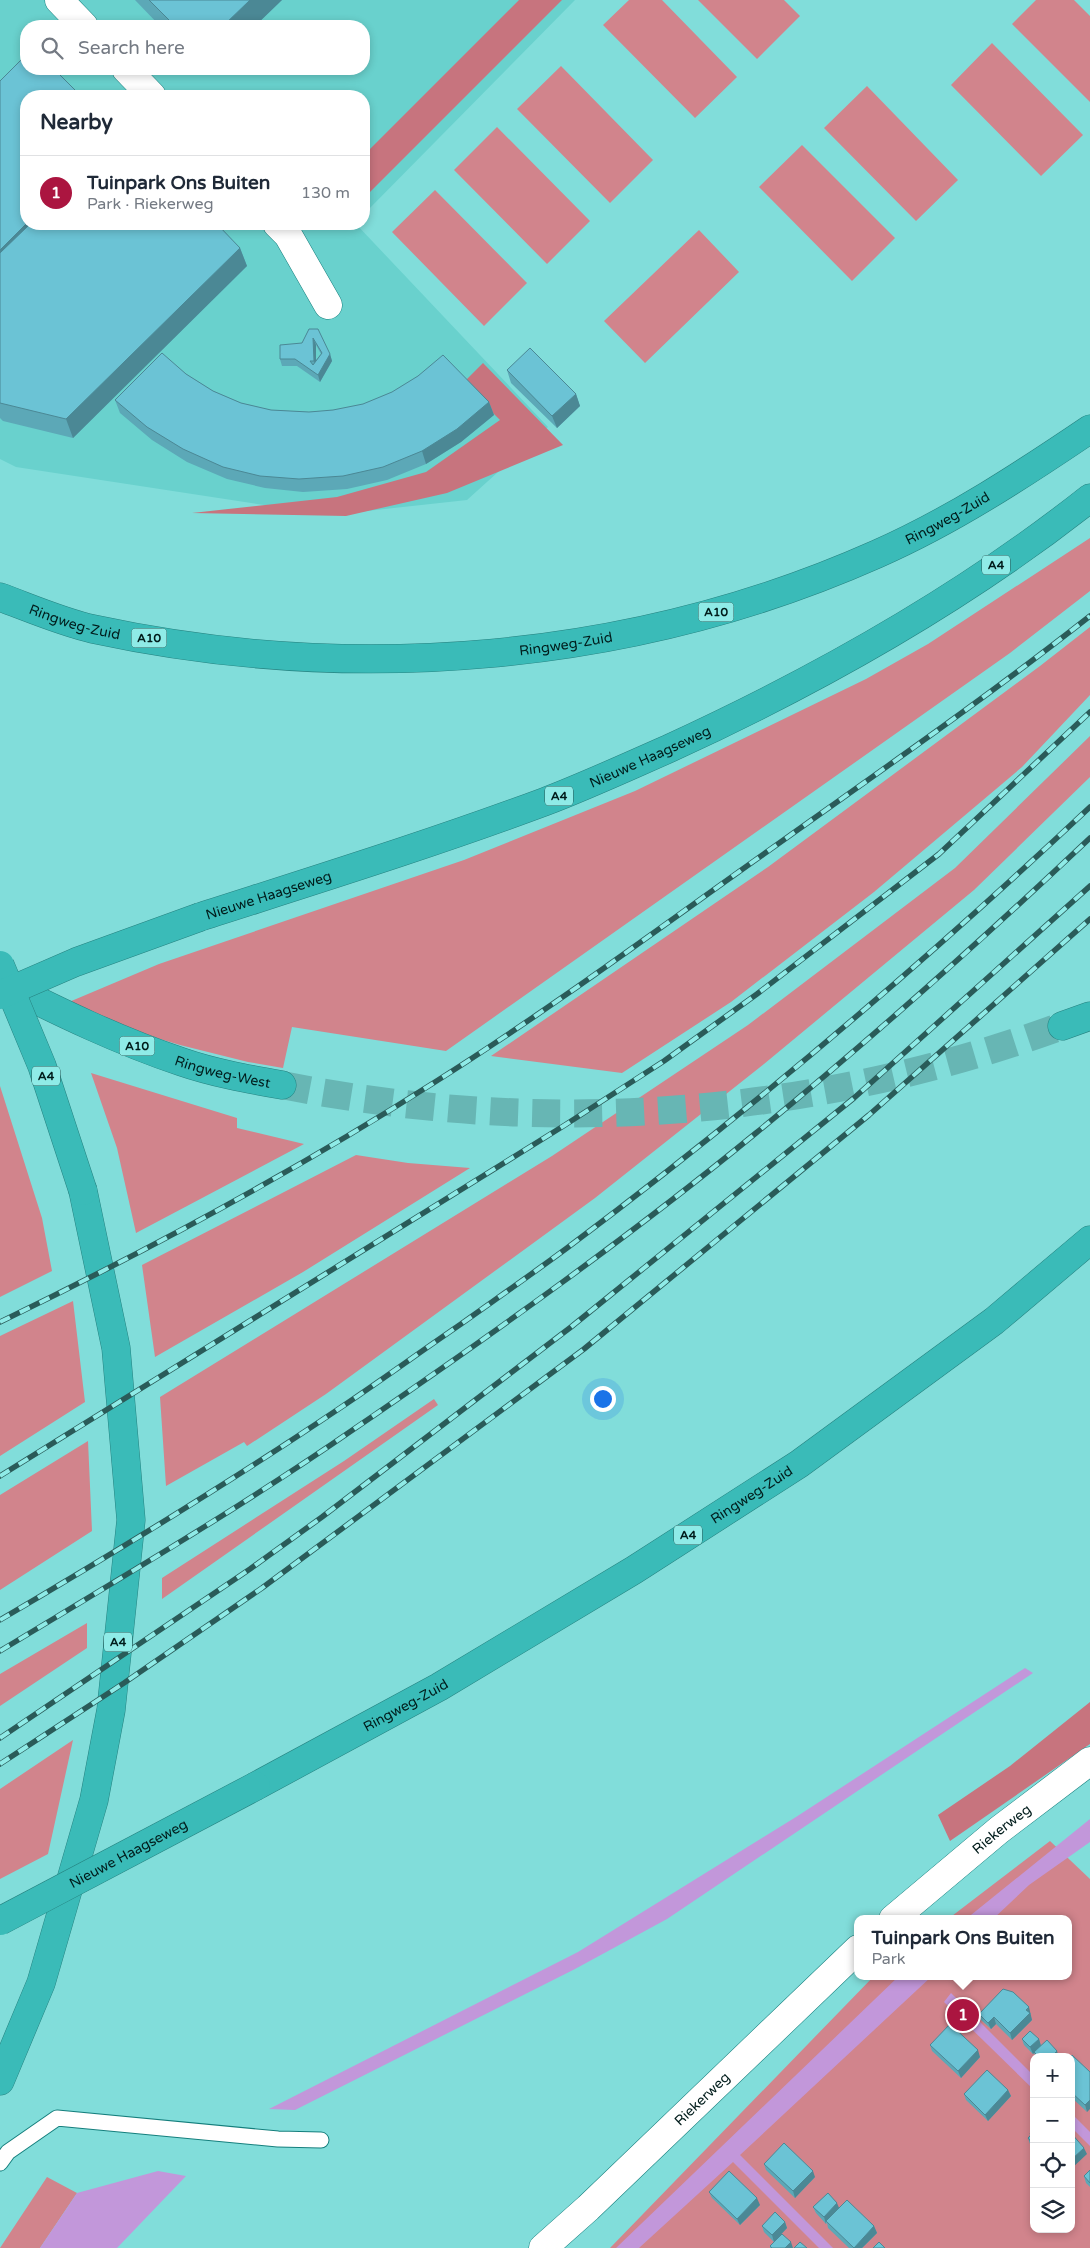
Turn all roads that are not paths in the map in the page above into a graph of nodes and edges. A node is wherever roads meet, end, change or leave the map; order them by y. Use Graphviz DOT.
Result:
graph roads {
  1 [pos="58,0"];
  2 [pos="78,20"];
  3 [pos="132,75"];
  4 [pos="146,90"];
  5 [pos="283,230"];
  6 [pos="328,305"];
  7 [pos="1090,429"];
  8 [pos="1090,498"];
  9 [pos="0,597"];
  10 [pos="0,965"];
  11 [pos="0,982"];
  12 [pos="0,994"];
  13 [pos="1090,1016"];
  14 [pos="1062,1026"];
  15 [pos="282,1085"];
  16 [pos="1090,1240"];
  17 [pos="1090,1761"];
  18 [pos="256,1786"];
  19 [pos="898,1915"];
  20 [pos="0,1921"];
  21 [pos="854,1952"];
  22 [pos="0,2081"];
  23 [pos="321,2140"];
  24 [pos="0,2163"];
  25 [pos="543,2248"];
  1 -- 2 [label="street"];
  3 -- 4 [label="street"];
  5 -- 6 [label="street"];
  7 -- 9 [label="highway, Ringweg-Zuid / A10"];
  8 -- 12 [label="highway, Nieuwe Haagseweg / A4, bridge"];
  10 -- 22 [label="highway, A4, bridge"];
  11 -- 15 [label="highway, Ringweg-West / A10"];
  13 -- 14 [label="highway"];
  16 -- 18 [label="highway, Ringweg-Zuid / A4"];
  17 -- 19 [label="street, Riekerweg"];
  18 -- 20 [label="highway, Nieuwe Haagseweg / A4, bridge"];
  21 -- 25 [label="street, Riekerweg"];
  23 -- 24 [label="lane"];
}
